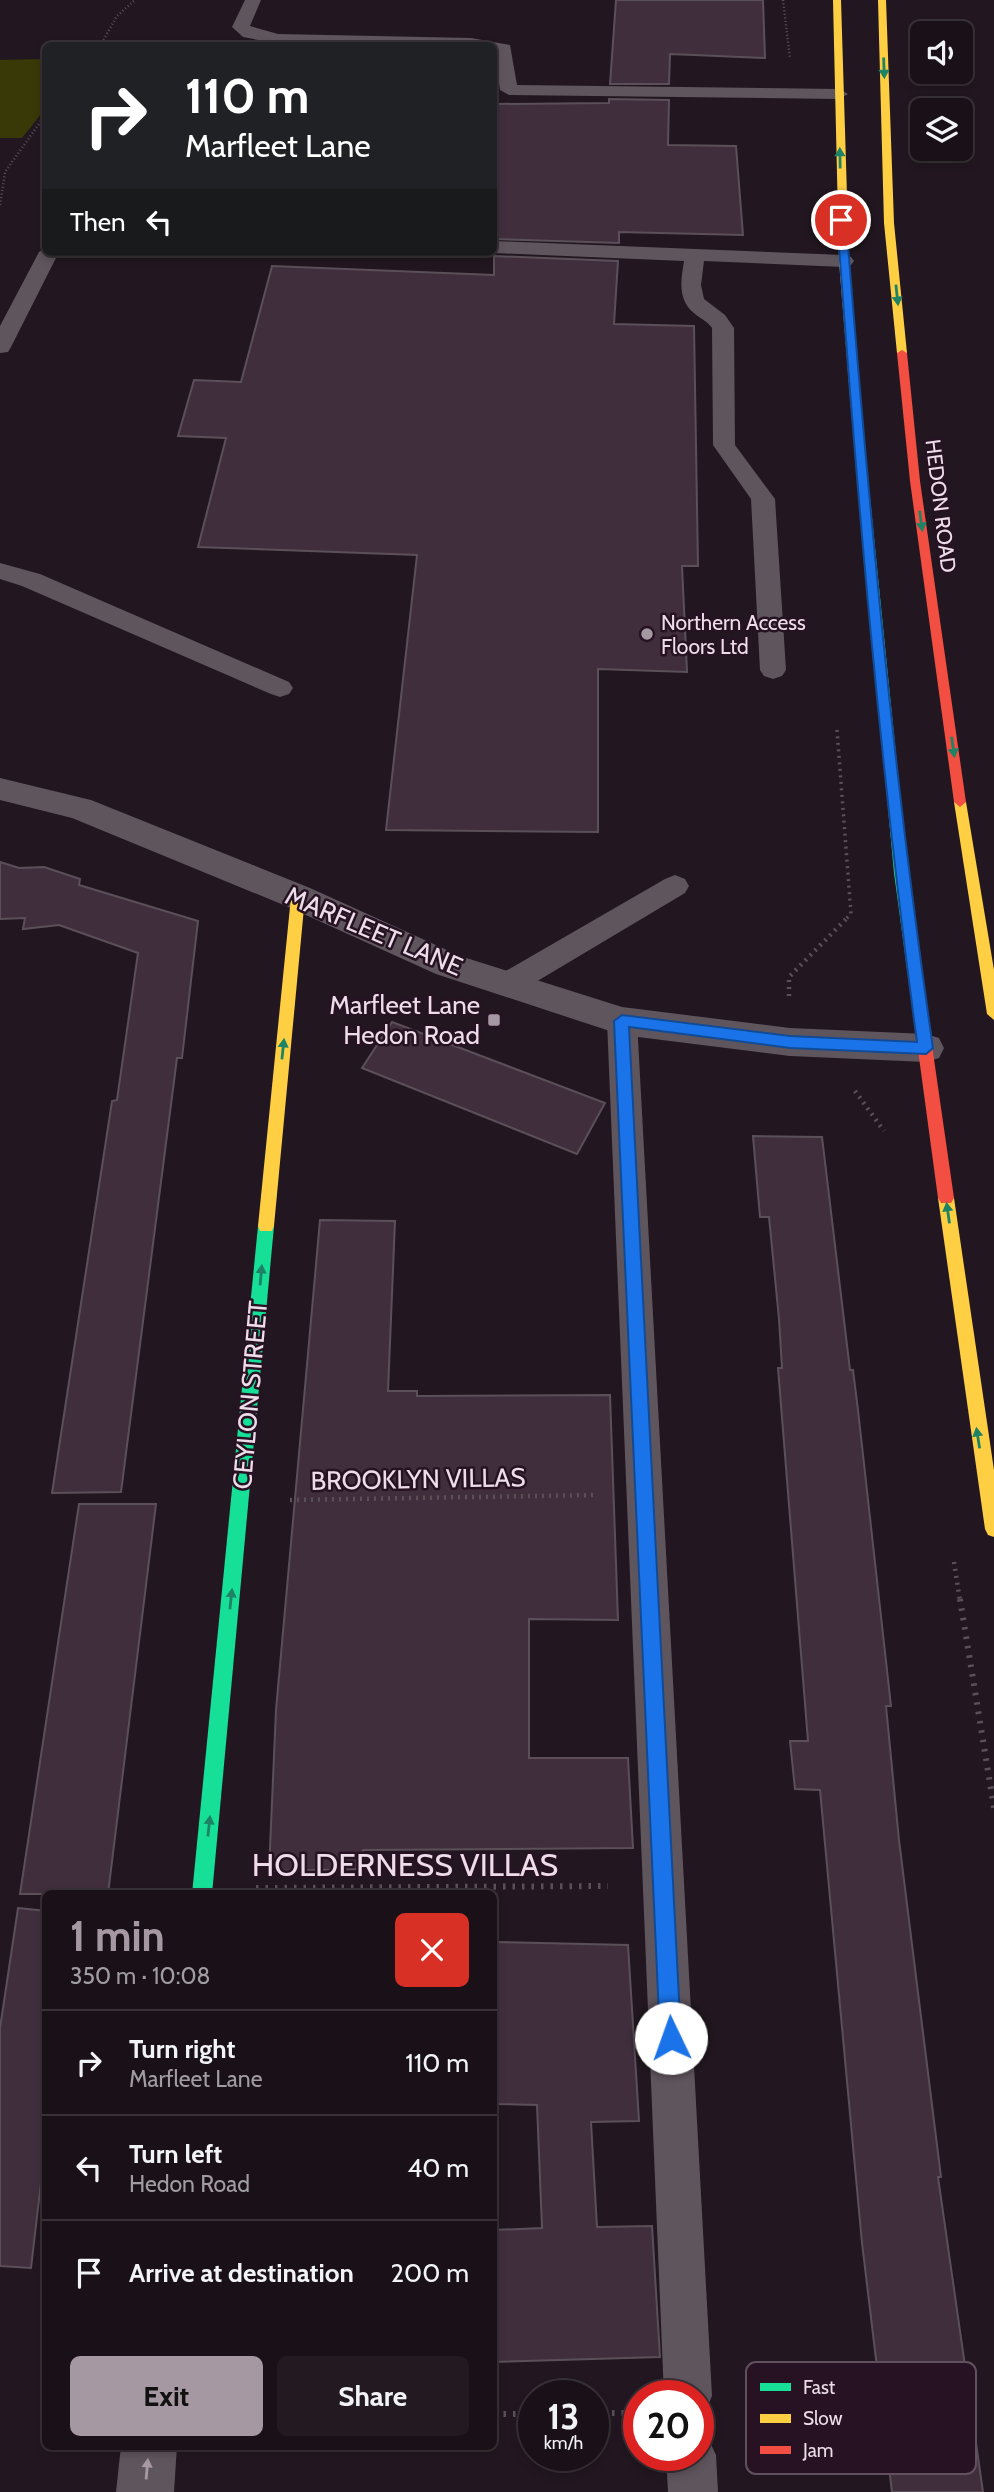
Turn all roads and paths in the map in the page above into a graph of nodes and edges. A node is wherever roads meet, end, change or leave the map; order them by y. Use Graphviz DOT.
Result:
graph roads {
  1 [pos="135,0"];
  2 [pos="253,0"];
  3 [pos="783,0"];
  4 [pos="837,0"];
  5 [pos="882,0"];
  6 [pos="102,42"];
  7 [pos="423,42"];
  8 [pos="497,47"];
  9 [pos="792,91"];
  10 [pos="839,94"];
  11 [pos="42,120"];
  12 [pos="0,205"];
  13 [pos="497,247"];
  14 [pos="695,254"];
  15 [pos="47,256"];
  16 [pos="844,261"];
  17 [pos="0,346"];
  18 [pos="0,571"];
  19 [pos="773,670"];
  20 [pos="280,688"];
  21 [pos="836,722"];
  22 [pos="0,789"];
  23 [pos="675,886"];
  24 [pos="298,897"];
  25 [pos="508,984"];
  26 [pos="994,1014"];
  27 [pos="622,1021"];
  28 [pos="790,1042"];
  29 [pos="926,1048"];
  30 [pos="596,1495"];
  31 [pos="240,1501"];
  32 [pos="994,1530"];
  33 [pos="608,1886"];
  34 [pos="203,1890"];
  35 [pos="284,1890"];
  36 [pos="687,2380"];
  37 [pos="497,2414"];
  38 [pos="518,2414"];
  39 [pos="149,2450"];
  40 [pos="691,2471"];
  41 [pos="145,2492"];
  42 [pos="692,2492"];
  1 -- 6 [label="path"];
  2 -- 7 [label="lane"];
  3 -- 9 [label="path"];
  4 -- 10 [label="main road"];
  5 -- 26 [label="main road, HEDON ROAD, one-way"];
  8 -- 9 [label="lane"];
  9 -- 10 [label="lane"];
  16 -- 10 [label="main road, one-way"];
  11 -- 12 [label="path"];
  13 -- 14 [label="lane"];
  14 -- 16 [label="lane"];
  14 -- 19 [label="lane"];
  15 -- 17 [label="lane"];
  16 -- 29 [label="main road"];
  18 -- 20 [label="lane"];
  21 -- 28 [label="path"];
  22 -- 24 [label="street, MARFLEET LANE"];
  23 -- 25 [label="lane"];
  24 -- 25 [label="street, MARFLEET LANE"];
  31 -- 24 [label="main road, CEYLON STREET, one-way"];
  25 -- 27 [label="street, MARFLEET LANE"];
  27 -- 28 [label="street, MARFLEET LANE"];
  27 -- 36 [label="lane"];
  28 -- 29 [label="street, MARFLEET LANE"];
  32 -- 29 [label="main road, one-way"];
  30 -- 31 [label="path, BROOKLYN VILLAS"];
  34 -- 31 [label="main road, CEYLON STREET, one-way"];
  33 -- 35 [label="path, HOLDERNESS VILLAS"];
  37 -- 38 [label="path"];
  41 -- 39 [label="street, one-way"];
  40 -- 42 [label="lane"];
}
